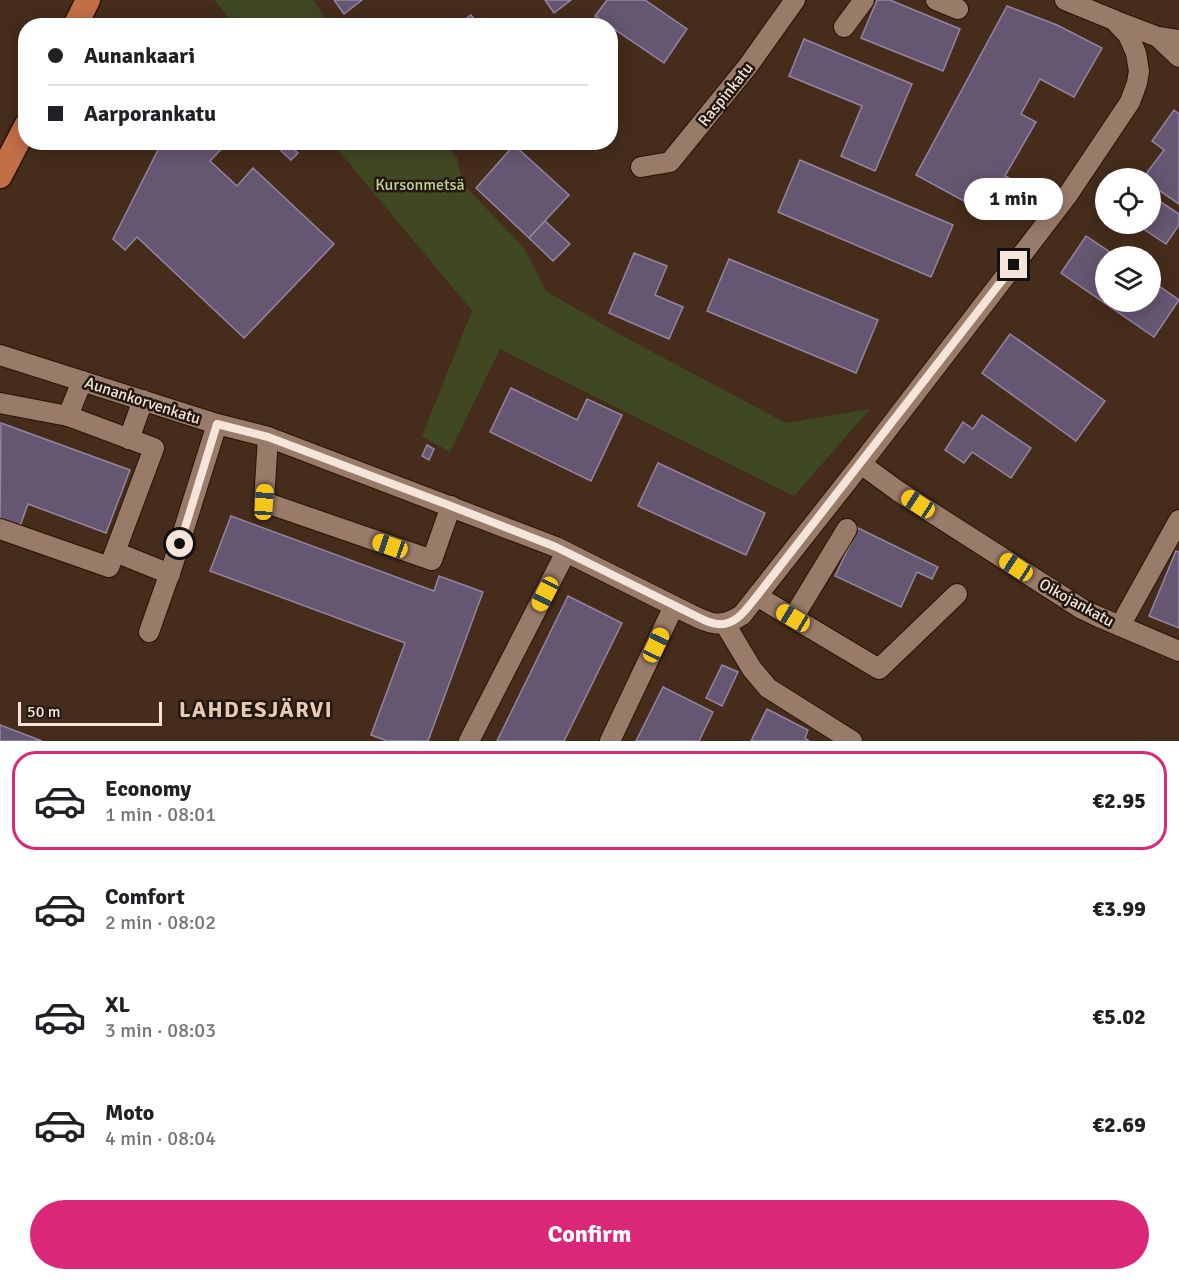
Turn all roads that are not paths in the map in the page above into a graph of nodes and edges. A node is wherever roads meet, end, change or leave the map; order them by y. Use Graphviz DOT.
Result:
graph roads {
  1 [pos="88,0"];
  2 [pos="795,0"];
  3 [pos="864,0"];
  4 [pos="936,0"];
  5 [pos="1065,0"];
  6 [pos="958,9"];
  7 [pos="79,18"];
  8 [pos="1114,20"];
  9 [pos="844,27"];
  10 [pos="1158,37"];
  11 [pos="1179,40"];
  12 [pos="1179,57"];
  13 [pos="18,141"];
  14 [pos="640,166"];
  15 [pos="0,176"];
  16 [pos="0,355"];
  17 [pos="82,381"];
  18 [pos="143,400"];
  19 [pos="0,404"];
  20 [pos="68,416"];
  21 [pos="217,424"];
  22 [pos="268,437"];
  23 [pos="129,439"];
  24 [pos="861,464"];
  25 [pos="451,506"];
  26 [pos="1179,520"];
  27 [pos="0,529"];
  28 [pos="847,529"];
  29 [pos="114,552"];
  30 [pos="566,552"];
  31 [pos="170,574"];
  32 [pos="957,594"];
  33 [pos="757,596"];
  34 [pos="674,606"];
  35 [pos="793,618"];
  36 [pos="722,624"];
  37 [pos="1120,626"];
  38 [pos="149,632"];
  39 [pos="1179,651"];
  40 [pos="469,741"];
  41 [pos="610,741"];
  42 [pos="852,741"];
  1 -- 7 [label="main road"];
  2 -- 14 [label="street, Raspinkatu"];
  3 -- 9 [label="street"];
  4 -- 6 [label="street"];
  5 -- 8 [label="street"];
  8 -- 10 [label="street"];
  8 -- 24 [label="street"];
  10 -- 11 [label="street"];
  10 -- 12 [label="street"];
  13 -- 15 [label="main road"];
  16 -- 17 [label="street, Aunankorvenkatu"];
  17 -- 18 [label="street, Aunankorvenkatu"];
  17 -- 20 [label="street"];
  18 -- 21 [label="street, Aunankorvenkatu"];
  18 -- 23 [label="street"];
  19 -- 20 [label="street"];
  20 -- 23 [label="street"];
  21 -- 22 [label="street, Aunankorvenkatu"];
  21 -- 31 [label="street"];
  22 -- 25 [label="street, Aunankorvenkatu"];
  22 -- 25 [label="street"];
  23 -- 29 [label="street"];
  24 -- 33 [label="street"];
  24 -- 37 [label="street, Oikojankatu"];
  25 -- 30 [label="street, Aunankorvenkatu"];
  26 -- 37 [label="street"];
  27 -- 29 [label="street"];
  28 -- 35 [label="street"];
  29 -- 31 [label="street"];
  30 -- 34 [label="street, Aunankorvenkatu"];
  30 -- 40 [label="street"];
  31 -- 38 [label="street"];
  32 -- 35 [label="street"];
  33 -- 35 [label="street"];
  33 -- 36 [label="street"];
  34 -- 36 [label="street, Aunankorvenkatu"];
  34 -- 41 [label="street"];
  36 -- 42 [label="street"];
  37 -- 39 [label="street, Oikojankatu"];
}
